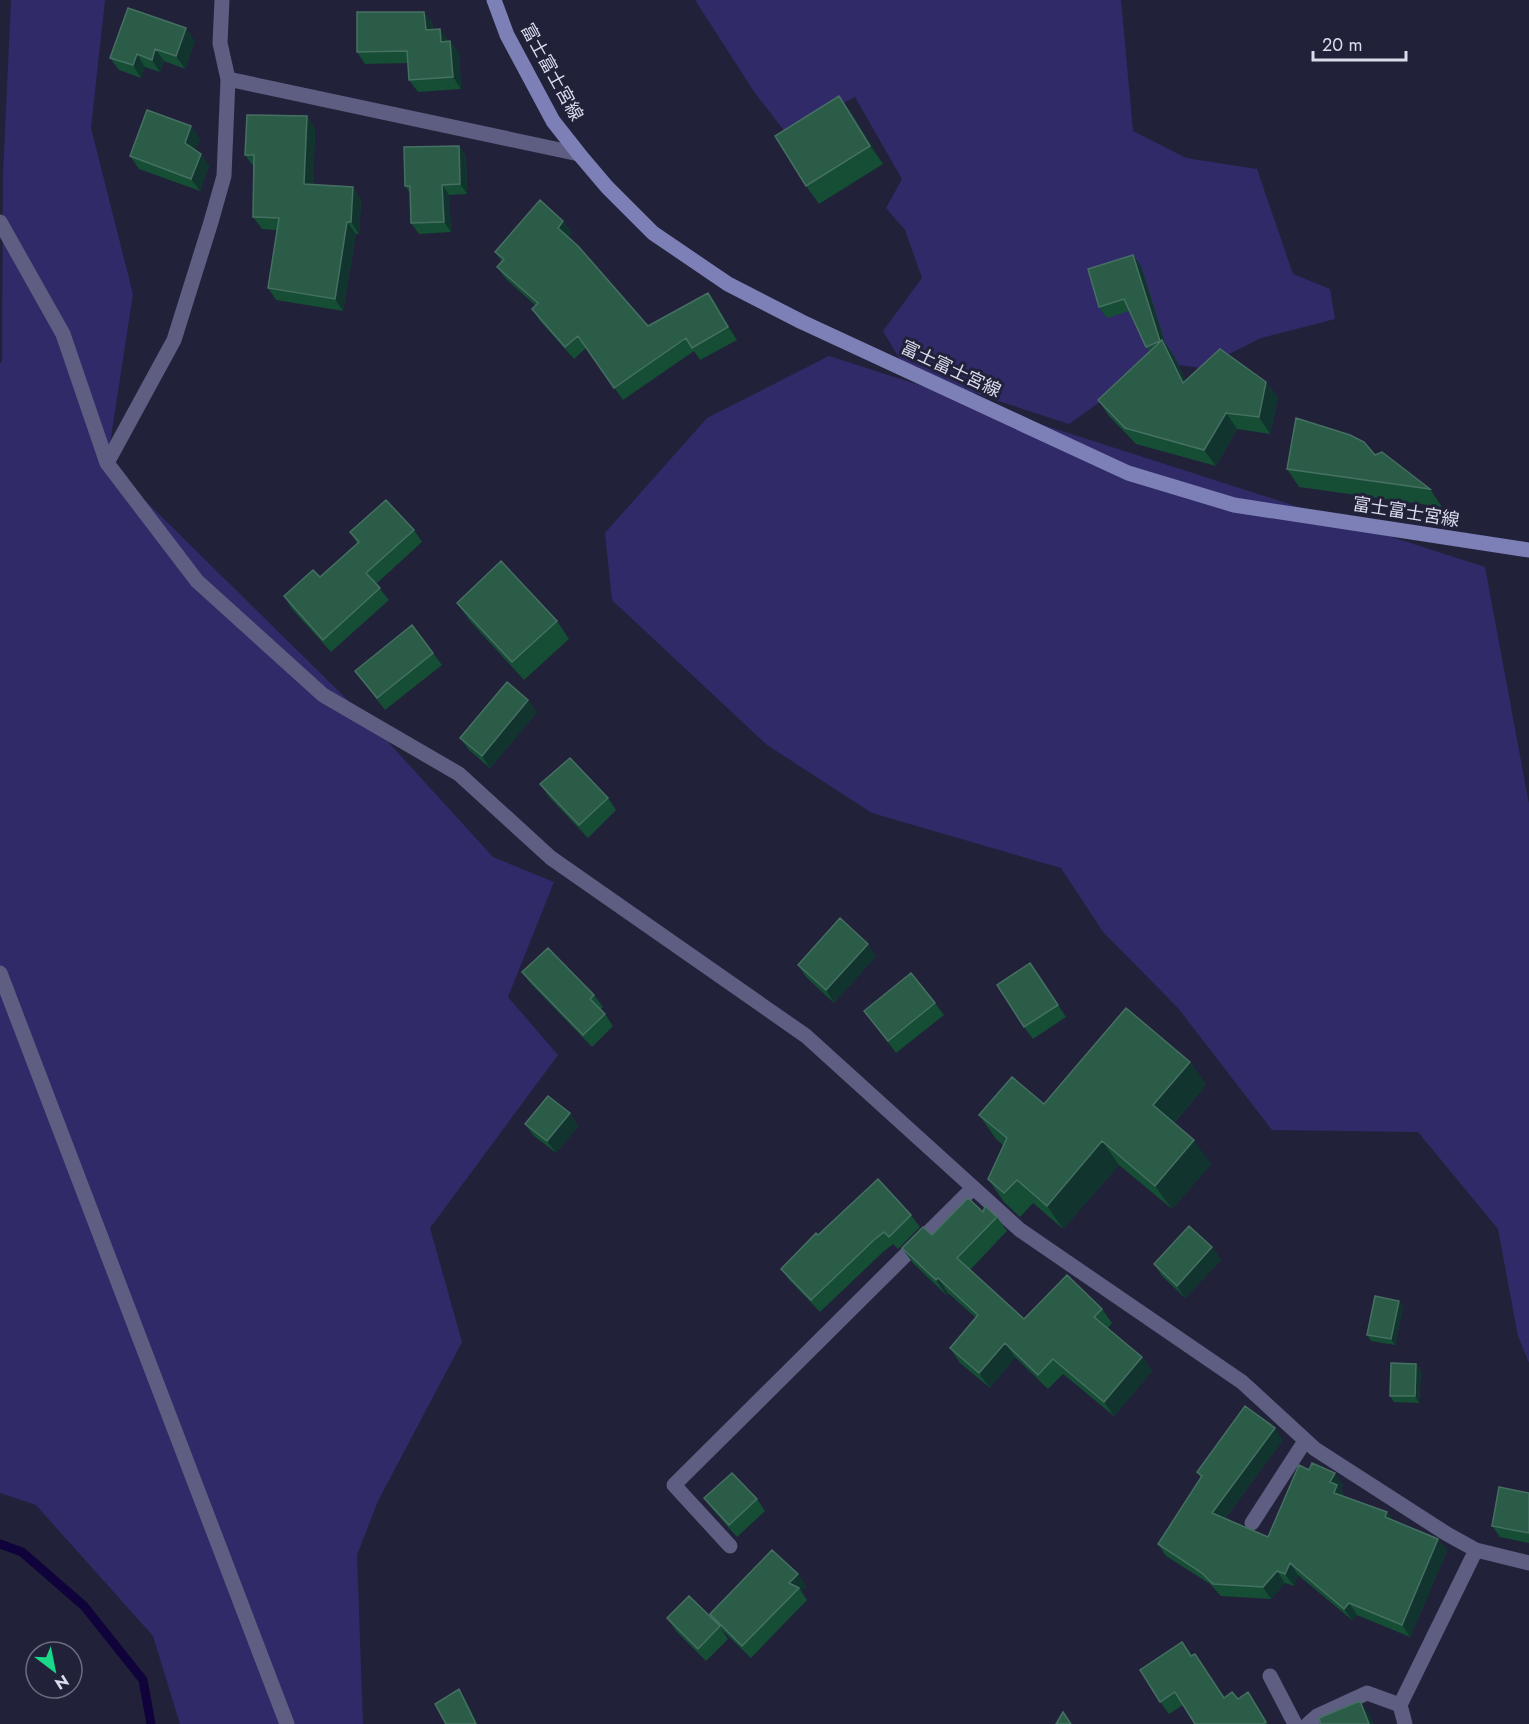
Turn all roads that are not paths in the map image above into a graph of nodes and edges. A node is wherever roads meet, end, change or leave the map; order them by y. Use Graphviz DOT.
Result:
graph roads {
  1 [pos="222,0"];
  2 [pos="494,0"];
  3 [pos="228,79"];
  4 [pos="579,154"];
  5 [pos="0,222"];
  6 [pos="107,463"];
  7 [pos="1529,550"];
  8 [pos="0,973"];
  9 [pos="973,1188"];
  10 [pos="1305,1441"];
  11 [pos="1252,1523"];
  12 [pos="730,1546"];
  13 [pos="1476,1550"];
  14 [pos="1529,1563"];
  15 [pos="1270,1676"];
  16 [pos="1400,1704"];
  17 [pos="287,1724"];
  18 [pos="1295,1724"];
  19 [pos="1308,1724"];
  20 [pos="1405,1724"];
  1 -- 3 [label="street"];
  2 -- 4 [label="main road, 富士富士宮線"];
  3 -- 4 [label="street"];
  3 -- 6 [label="street"];
  4 -- 7 [label="main road, 富士富士宮線"];
  5 -- 6 [label="street"];
  6 -- 9 [label="street"];
  8 -- 17 [label="street"];
  9 -- 10 [label="street"];
  9 -- 12 [label="street"];
  10 -- 11 [label="street"];
  10 -- 13 [label="street"];
  13 -- 14 [label="street"];
  13 -- 16 [label="street"];
  15 -- 18 [label="street"];
  16 -- 19 [label="street"];
  16 -- 20 [label="street"];
}
